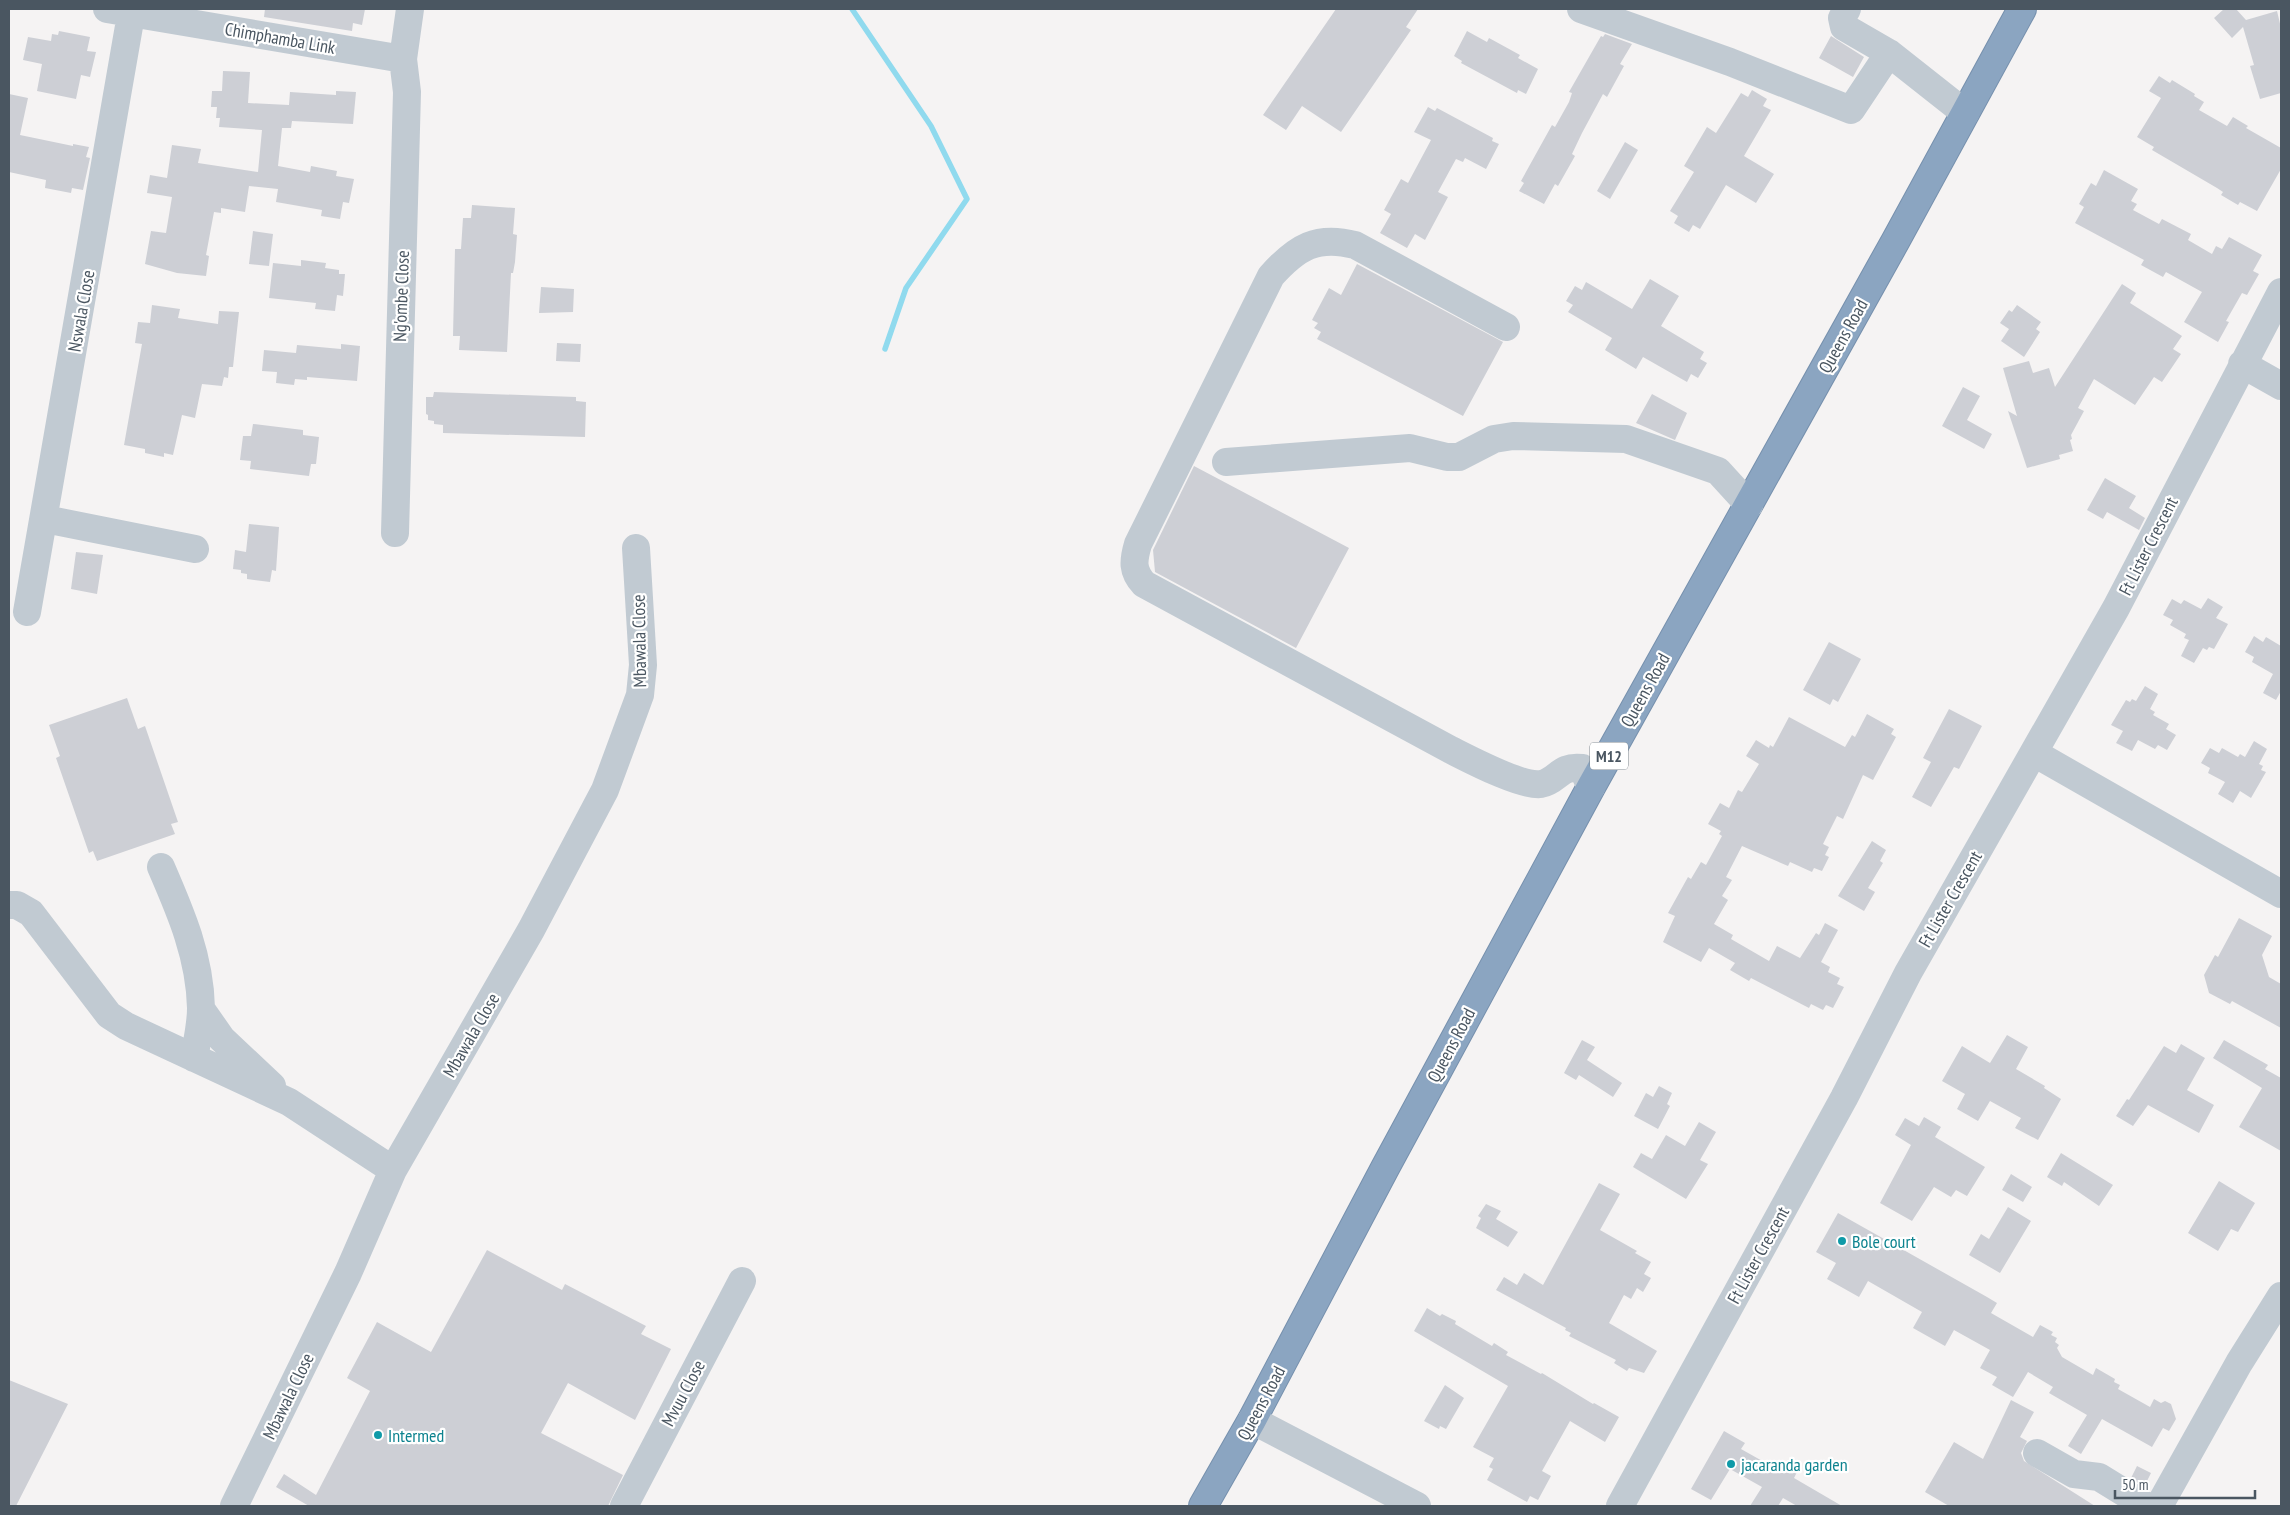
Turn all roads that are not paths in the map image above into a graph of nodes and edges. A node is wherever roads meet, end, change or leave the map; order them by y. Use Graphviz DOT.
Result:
graph roads {
  1 [pos="410,9"];
  2 [pos="1581,9"];
  3 [pos="1847,9"];
  4 [pos="2022,9"];
  5 [pos="123,10"];
  6 [pos="1889,53"];
  7 [pos="403,59"];
  8 [pos="1965,113"];
  9 [pos="2281,292"];
  10 [pos="1506,327"];
  11 [pos="2242,364"];
  12 [pos="2281,386"];
  13 [pos="1226,462"];
  14 [pos="1749,505"];
  15 [pos="45,520"];
  16 [pos="396,533"];
  17 [pos="636,548"];
  18 [pos="195,549"];
  19 [pos="27,612"];
  20 [pos="2034,753"];
  21 [pos="1591,787"];
  22 [pos="161,867"];
  23 [pos="2281,894"];
  24 [pos="9,905"];
  25 [pos="201,1009"];
  26 [pos="194,1058"];
  27 [pos="289,1102"];
  28 [pos="393,1170"];
  29 [pos="742,1281"];
  30 [pos="2281,1296"];
  31 [pos="1252,1420"];
  32 [pos="2037,1453"];
  33 [pos="234,1506"];
  34 [pos="624,1506"];
  35 [pos="1203,1506"];
  36 [pos="1417,1506"];
  37 [pos="1620,1506"];
  38 [pos="2146,1506"];
  39 [pos="2159,1506"];
  1 -- 7 [label="street"];
  2 -- 6 [label="street"];
  3 -- 6 [label="street"];
  4 -- 8 [label="highway, Queens Road / M12"];
  5 -- 7 [label="street, Chimphamba Link"];
  5 -- 15 [label="street, Nswala Close"];
  6 -- 8 [label="street"];
  7 -- 16 [label="street, Ng'ombe Close"];
  8 -- 14 [label="highway, Queens Road / M12"];
  9 -- 11 [label="street, Ft Lister Crescent"];
  10 -- 21 [label="street"];
  11 -- 12 [label="street"];
  11 -- 20 [label="street, Ft Lister Crescent"];
  13 -- 14 [label="street"];
  14 -- 21 [label="highway, Queens Road / M12"];
  15 -- 18 [label="street"];
  15 -- 19 [label="street, Nswala Close"];
  17 -- 28 [label="street, Mbawala Close"];
  20 -- 23 [label="street"];
  20 -- 37 [label="street, Ft Lister Crescent"];
  21 -- 31 [label="highway, Queens Road / M12"];
  22 -- 25 [label="street"];
  24 -- 26 [label="street"];
  25 -- 26 [label="street"];
  25 -- 27 [label="street"];
  26 -- 27 [label="street"];
  27 -- 28 [label="street"];
  28 -- 33 [label="street, Mbawala Close"];
  29 -- 34 [label="street, Mvuu Close"];
  30 -- 39 [label="street"];
  31 -- 35 [label="highway, Queens Road / M12"];
  31 -- 36 [label="street"];
  32 -- 38 [label="street"];
}
